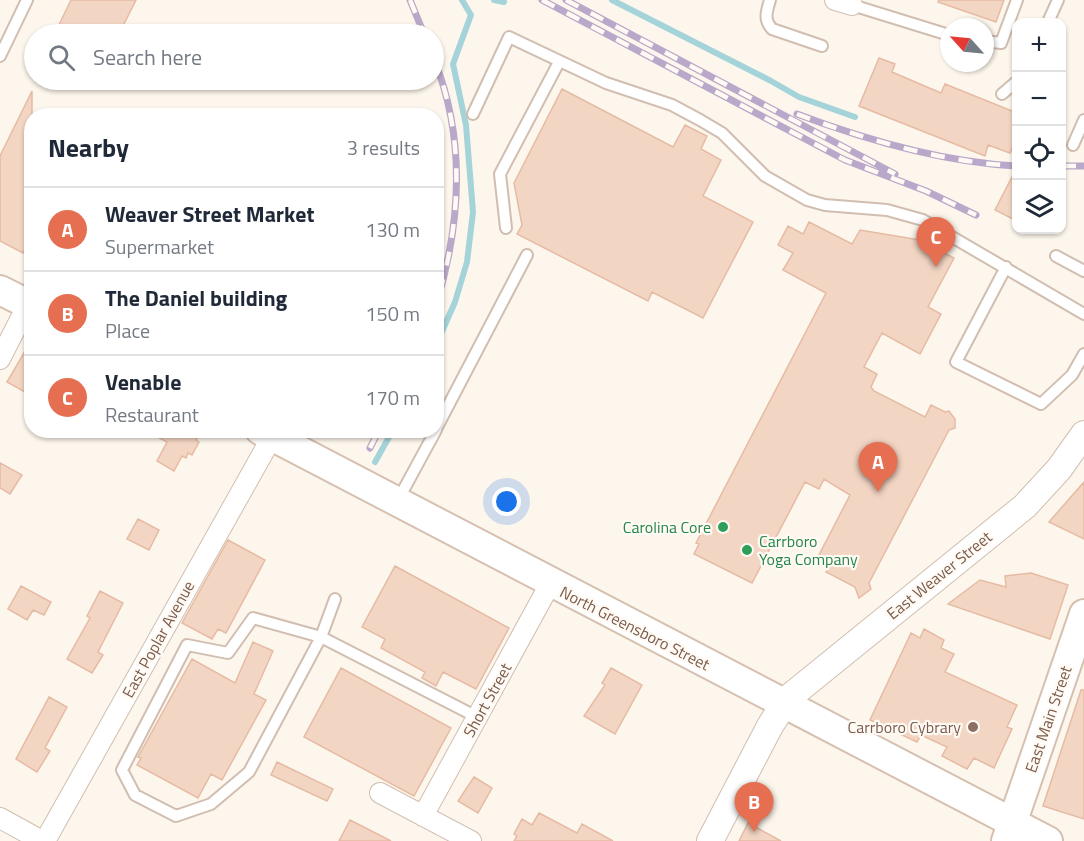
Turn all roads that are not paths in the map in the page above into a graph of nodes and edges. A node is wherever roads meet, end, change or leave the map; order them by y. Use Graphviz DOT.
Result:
graph roads {
  1 [pos="27,0"];
  2 [pos="770,0"];
  3 [pos="1017,0"];
  4 [pos="1058,0"];
  5 [pos="844,3"];
  6 [pos="1050,18"];
  7 [pos="940,32"];
  8 [pos="994,42"];
  9 [pos="822,46"];
  10 [pos="0,56"];
  11 [pos="559,62"];
  12 [pos="1012,86"];
  13 [pos="1002,94"];
  14 [pos="473,114"];
  15 [pos="1084,120"];
  16 [pos="1073,145"];
  17 [pos="506,228"];
  18 [pos="527,255"];
  19 [pos="1056,256"];
  20 [pos="1006,267"];
  21 [pos="1084,271"];
  22 [pos="0,290"];
  23 [pos="24,302"];
  24 [pos="1084,314"];
  25 [pos="24,316"];
  26 [pos="1084,354"];
  27 [pos="0,359"];
  28 [pos="444,415"];
  29 [pos="1084,434"];
  30 [pos="264,438"];
  31 [pos="274,438"];
  32 [pos="432,438"];
  33 [pos="397,503"];
  34 [pos="550,584"];
  35 [pos="334,599"];
  36 [pos="1084,614"];
  37 [pos="321,637"];
  38 [pos="783,705"];
  39 [pos="477,717"];
  40 [pos="380,793"];
  41 [pos="423,816"];
  42 [pos="0,818"];
  43 [pos="1009,832"];
  44 [pos="44,841"];
  45 [pos="471,841"];
  46 [pos="710,841"];
  47 [pos="1048,841"];
  1 -- 10 [label="lane"];
  2 -- 9 [label="lane"];
  3 -- 8 [label="lane"];
  4 -- 6 [label="lane"];
  5 -- 7 [label="lane"];
  11 -- 14 [label="lane"];
  11 -- 17 [label="lane"];
  11 -- 20 [label="lane"];
  12 -- 13 [label="lane"];
  15 -- 16 [label="lane"];
  18 -- 28 [label="lane"];
  19 -- 21 [label="lane"];
  20 -- 24 [label="lane"];
  20 -- 26 [label="lane"];
  22 -- 23 [label="main road"];
  25 -- 27 [label="street"];
  29 -- 38 [label="street, East Weaver Street"];
  30 -- 44 [label="street, East Poplar Avenue"];
  31 -- 33 [label="main road, North Greensboro Street"];
  32 -- 33 [label="lane"];
  33 -- 34 [label="main road, North Greensboro Street"];
  34 -- 38 [label="main road, North Greensboro Street"];
  34 -- 39 [label="street, Short Street"];
  35 -- 37 [label="lane"];
  36 -- 43 [label="main road, East Main Street"];
  37 -- 37 [label="lane"];
  37 -- 39 [label="lane"];
  38 -- 43 [label="main road, North Greensboro Street"];
  38 -- 46 [label="street, East Weaver Street"];
  39 -- 41 [label="street, Short Street"];
  40 -- 41 [label="street"];
  41 -- 45 [label="street"];
  42 -- 44 [label="street"];
  43 -- 47 [label="main road, North Greensboro Street"];
}
